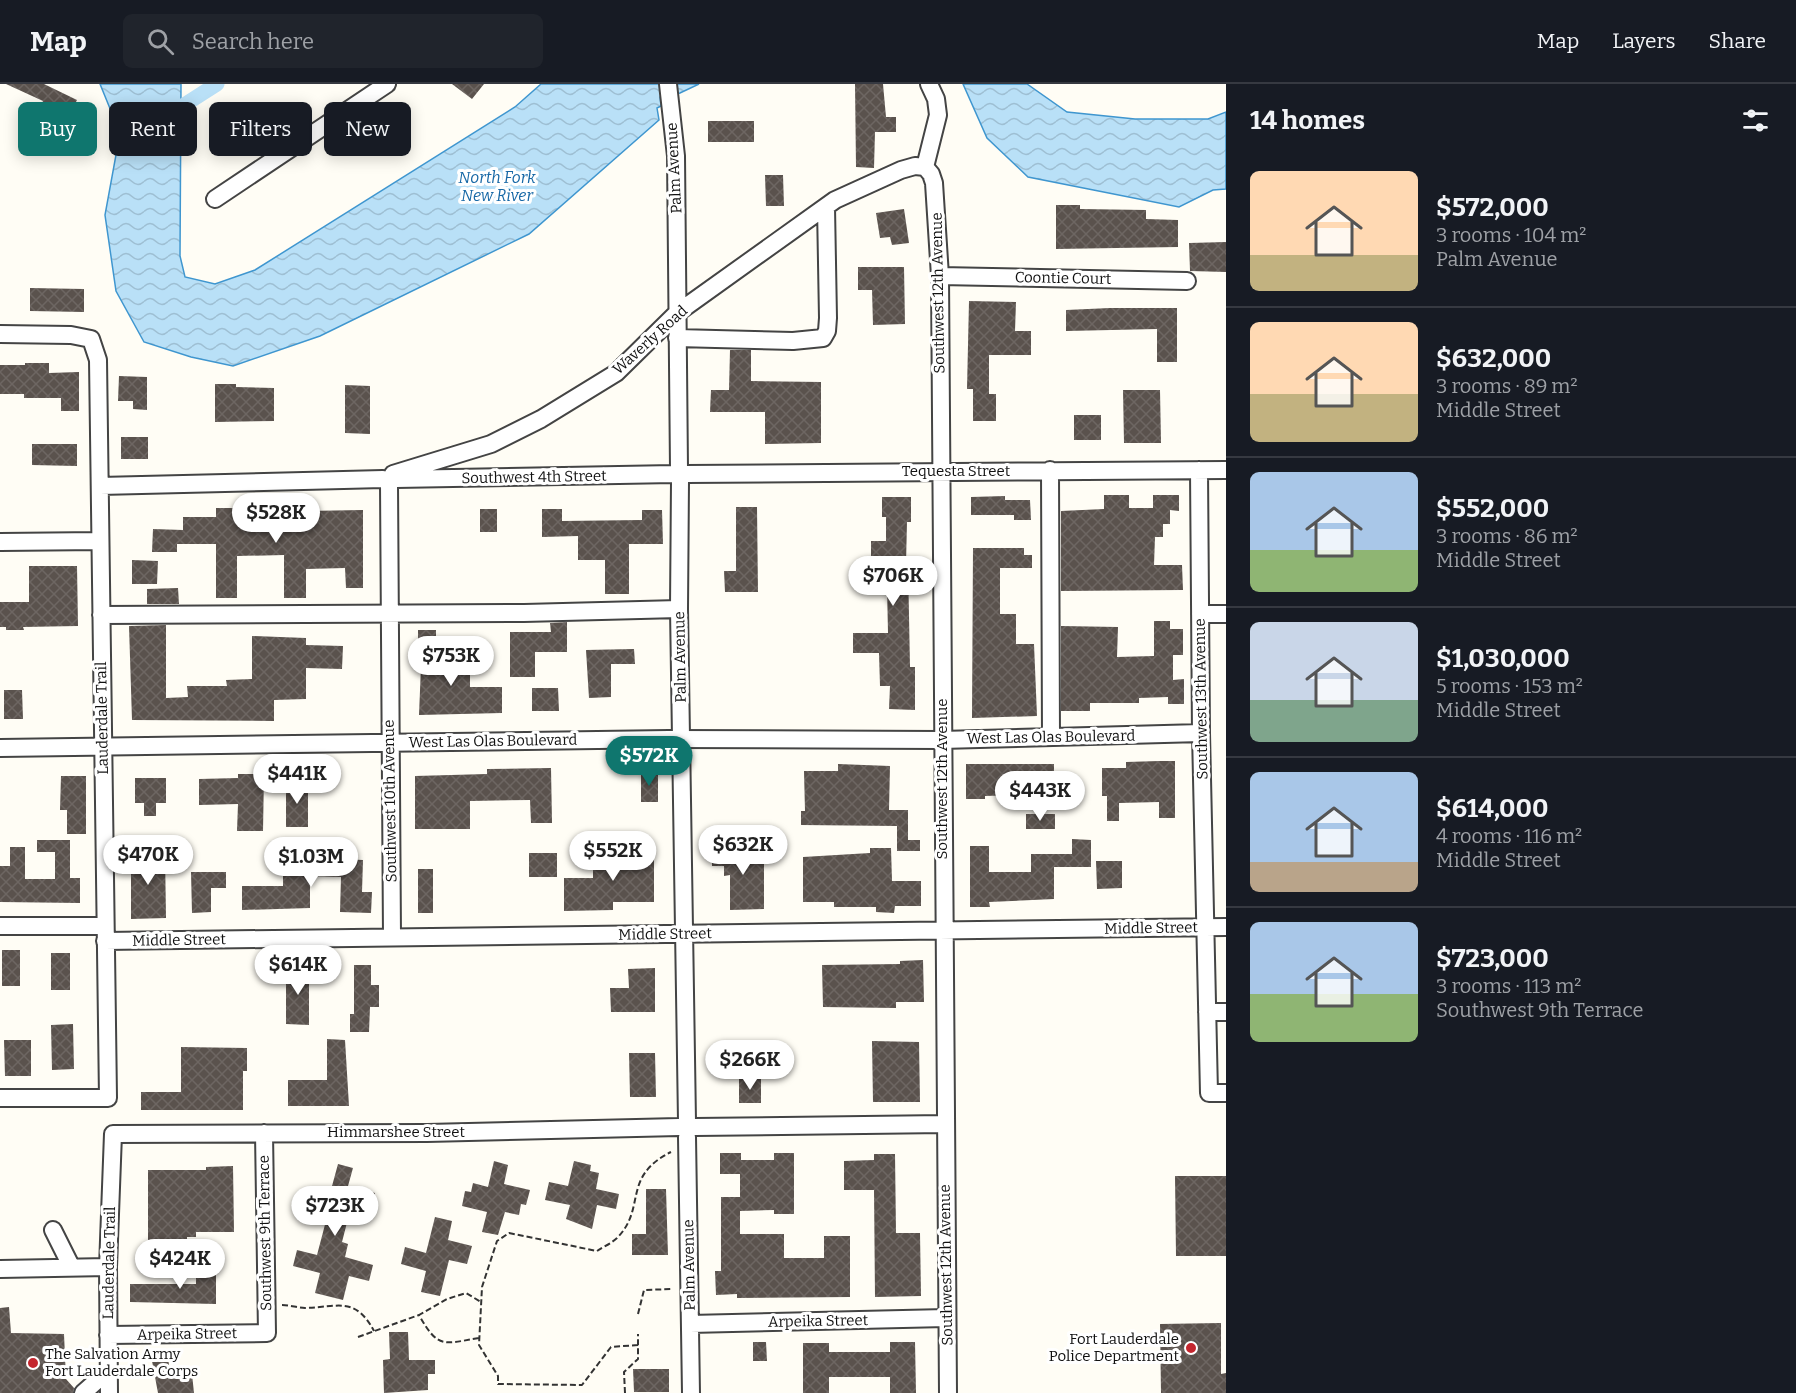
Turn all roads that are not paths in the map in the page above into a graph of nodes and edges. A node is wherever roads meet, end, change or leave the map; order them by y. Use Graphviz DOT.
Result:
graph roads {
  1 [pos="387,84"];
  2 [pos="929,84"];
  3 [pos="669,91"];
  4 [pos="925,167"];
  5 [pos="215,199"];
  6 [pos="826,207"];
  7 [pos="940,276"];
  8 [pos="1186,281"];
  9 [pos="677,313"];
  10 [pos="0,334"];
  11 [pos="677,338"];
  12 [pos="1199,470"];
  13 [pos="1226,470"];
  14 [pos="940,471"];
  15 [pos="1050,471"];
  16 [pos="680,474"];
  17 [pos="390,479"];
  18 [pos="100,486"];
  19 [pos="100,541"];
  20 [pos="0,542"];
  21 [pos="679,609"];
  22 [pos="389,612"];
  23 [pos="1200,614"];
  24 [pos="1226,614"];
  25 [pos="101,615"];
  26 [pos="1201,733"];
  27 [pos="1051,737"];
  28 [pos="681,739"];
  29 [pos="941,740"];
  30 [pos="390,742"];
  31 [pos="102,747"];
  32 [pos="0,748"];
  33 [pos="0,926"];
  34 [pos="1205,927"];
  35 [pos="1226,927"];
  36 [pos="943,930"];
  37 [pos="105,933"];
  38 [pos="683,933"];
  39 [pos="392,937"];
  40 [pos="1207,1012"];
  41 [pos="1226,1012"];
  42 [pos="1226,1093"];
  43 [pos="0,1098"];
  44 [pos="945,1124"];
  45 [pos="687,1128"];
  46 [pos="264,1133"];
  47 [pos="113,1134"];
  48 [pos="53,1230"];
  49 [pos="71,1266"];
  50 [pos="108,1267"];
  51 [pos="0,1269"];
  52 [pos="946,1318"];
  53 [pos="690,1324"];
  54 [pos="267,1333"];
  55 [pos="108,1335"];
  56 [pos="109,1370"];
  57 [pos="83,1393"];
  58 [pos="109,1393"];
  59 [pos="690,1393"];
  60 [pos="948,1393"];
  1 -- 5 [label="street"];
  2 -- 4 [label="street"];
  3 -- 9 [label="street, Palm Avenue"];
  4 -- 6 [label="street, Waverly Road"];
  4 -- 7 [label="street, Southwest 12th Avenue"];
  6 -- 9 [label="street, Waverly Road"];
  6 -- 11 [label="street"];
  7 -- 8 [label="street, Coontie Court"];
  7 -- 14 [label="street, Southwest 12th Avenue"];
  9 -- 11 [label="street, Palm Avenue"];
  9 -- 17 [label="street, Waverly Road"];
  10 -- 18 [label="street, Lauderdale Trail"];
  11 -- 16 [label="street, Palm Avenue"];
  12 -- 13 [label="street, Tequesta Street"];
  12 -- 15 [label="street, Tequesta Street"];
  12 -- 23 [label="street, Southwest 13th Avenue"];
  14 -- 15 [label="street, Tequesta Street"];
  14 -- 16 [label="street, Tequesta Street"];
  14 -- 29 [label="street, Southwest 12th Avenue"];
  15 -- 27 [label="street"];
  16 -- 17 [label="street, Southwest 4th Street"];
  16 -- 21 [label="street, Palm Avenue"];
  17 -- 18 [label="street"];
  17 -- 22 [label="street, Southwest 10th Avenue"];
  18 -- 19 [label="street, Lauderdale Trail"];
  19 -- 20 [label="street"];
  19 -- 25 [label="street, Lauderdale Trail"];
  21 -- 22 [label="street"];
  21 -- 28 [label="street, Palm Avenue"];
  22 -- 25 [label="street"];
  22 -- 30 [label="street, Southwest 10th Avenue"];
  23 -- 24 [label="street"];
  23 -- 26 [label="street, Southwest 13th Avenue"];
  25 -- 31 [label="street, Lauderdale Trail"];
  26 -- 27 [label="street, West Las Olas Boulevard"];
  26 -- 34 [label="street, Southwest 13th Avenue"];
  27 -- 29 [label="street, West Las Olas Boulevard"];
  28 -- 29 [label="street, West Las Olas Boulevard"];
  28 -- 30 [label="street, West Las Olas Boulevard"];
  28 -- 38 [label="street, Palm Avenue"];
  29 -- 36 [label="street, Southwest 12th Avenue"];
  30 -- 31 [label="street, West Las Olas Boulevard"];
  30 -- 39 [label="street, Southwest 10th Avenue"];
  31 -- 32 [label="street, West Las Olas Boulevard"];
  31 -- 37 [label="street, Lauderdale Trail"];
  33 -- 37 [label="street, Middle Street"];
  34 -- 35 [label="street, Middle Street"];
  34 -- 36 [label="street, Middle Street"];
  34 -- 40 [label="street, Southwest 13th Avenue"];
  36 -- 38 [label="street, Middle Street"];
  36 -- 44 [label="street, Southwest 12th Avenue"];
  37 -- 39 [label="street, Middle Street"];
  37 -- 43 [label="street, Lauderdale Trail"];
  38 -- 39 [label="street, Middle Street"];
  38 -- 45 [label="street, Palm Avenue"];
  40 -- 41 [label="street"];
  40 -- 42 [label="street, Southwest 13th Avenue"];
  44 -- 45 [label="street, Himmarshee Street"];
  44 -- 52 [label="street, Southwest 12th Avenue"];
  45 -- 46 [label="street, Himmarshee Street"];
  45 -- 53 [label="street, Palm Avenue"];
  46 -- 47 [label="street, Himmarshee Street"];
  46 -- 54 [label="street, Southwest 9th Terrace"];
  47 -- 50 [label="street, Lauderdale Trail"];
  48 -- 49 [label="street"];
  49 -- 50 [label="street"];
  49 -- 51 [label="street"];
  50 -- 55 [label="street, Lauderdale Trail"];
  52 -- 53 [label="street, Arpeika Street"];
  52 -- 60 [label="street, Southwest 12th Avenue"];
  53 -- 59 [label="street, Palm Avenue"];
  54 -- 55 [label="street, Arpeika Street"];
  55 -- 56 [label="street, Lauderdale Trail"];
  56 -- 57 [label="street"];
  56 -- 58 [label="street, Lauderdale Trail"];
}
